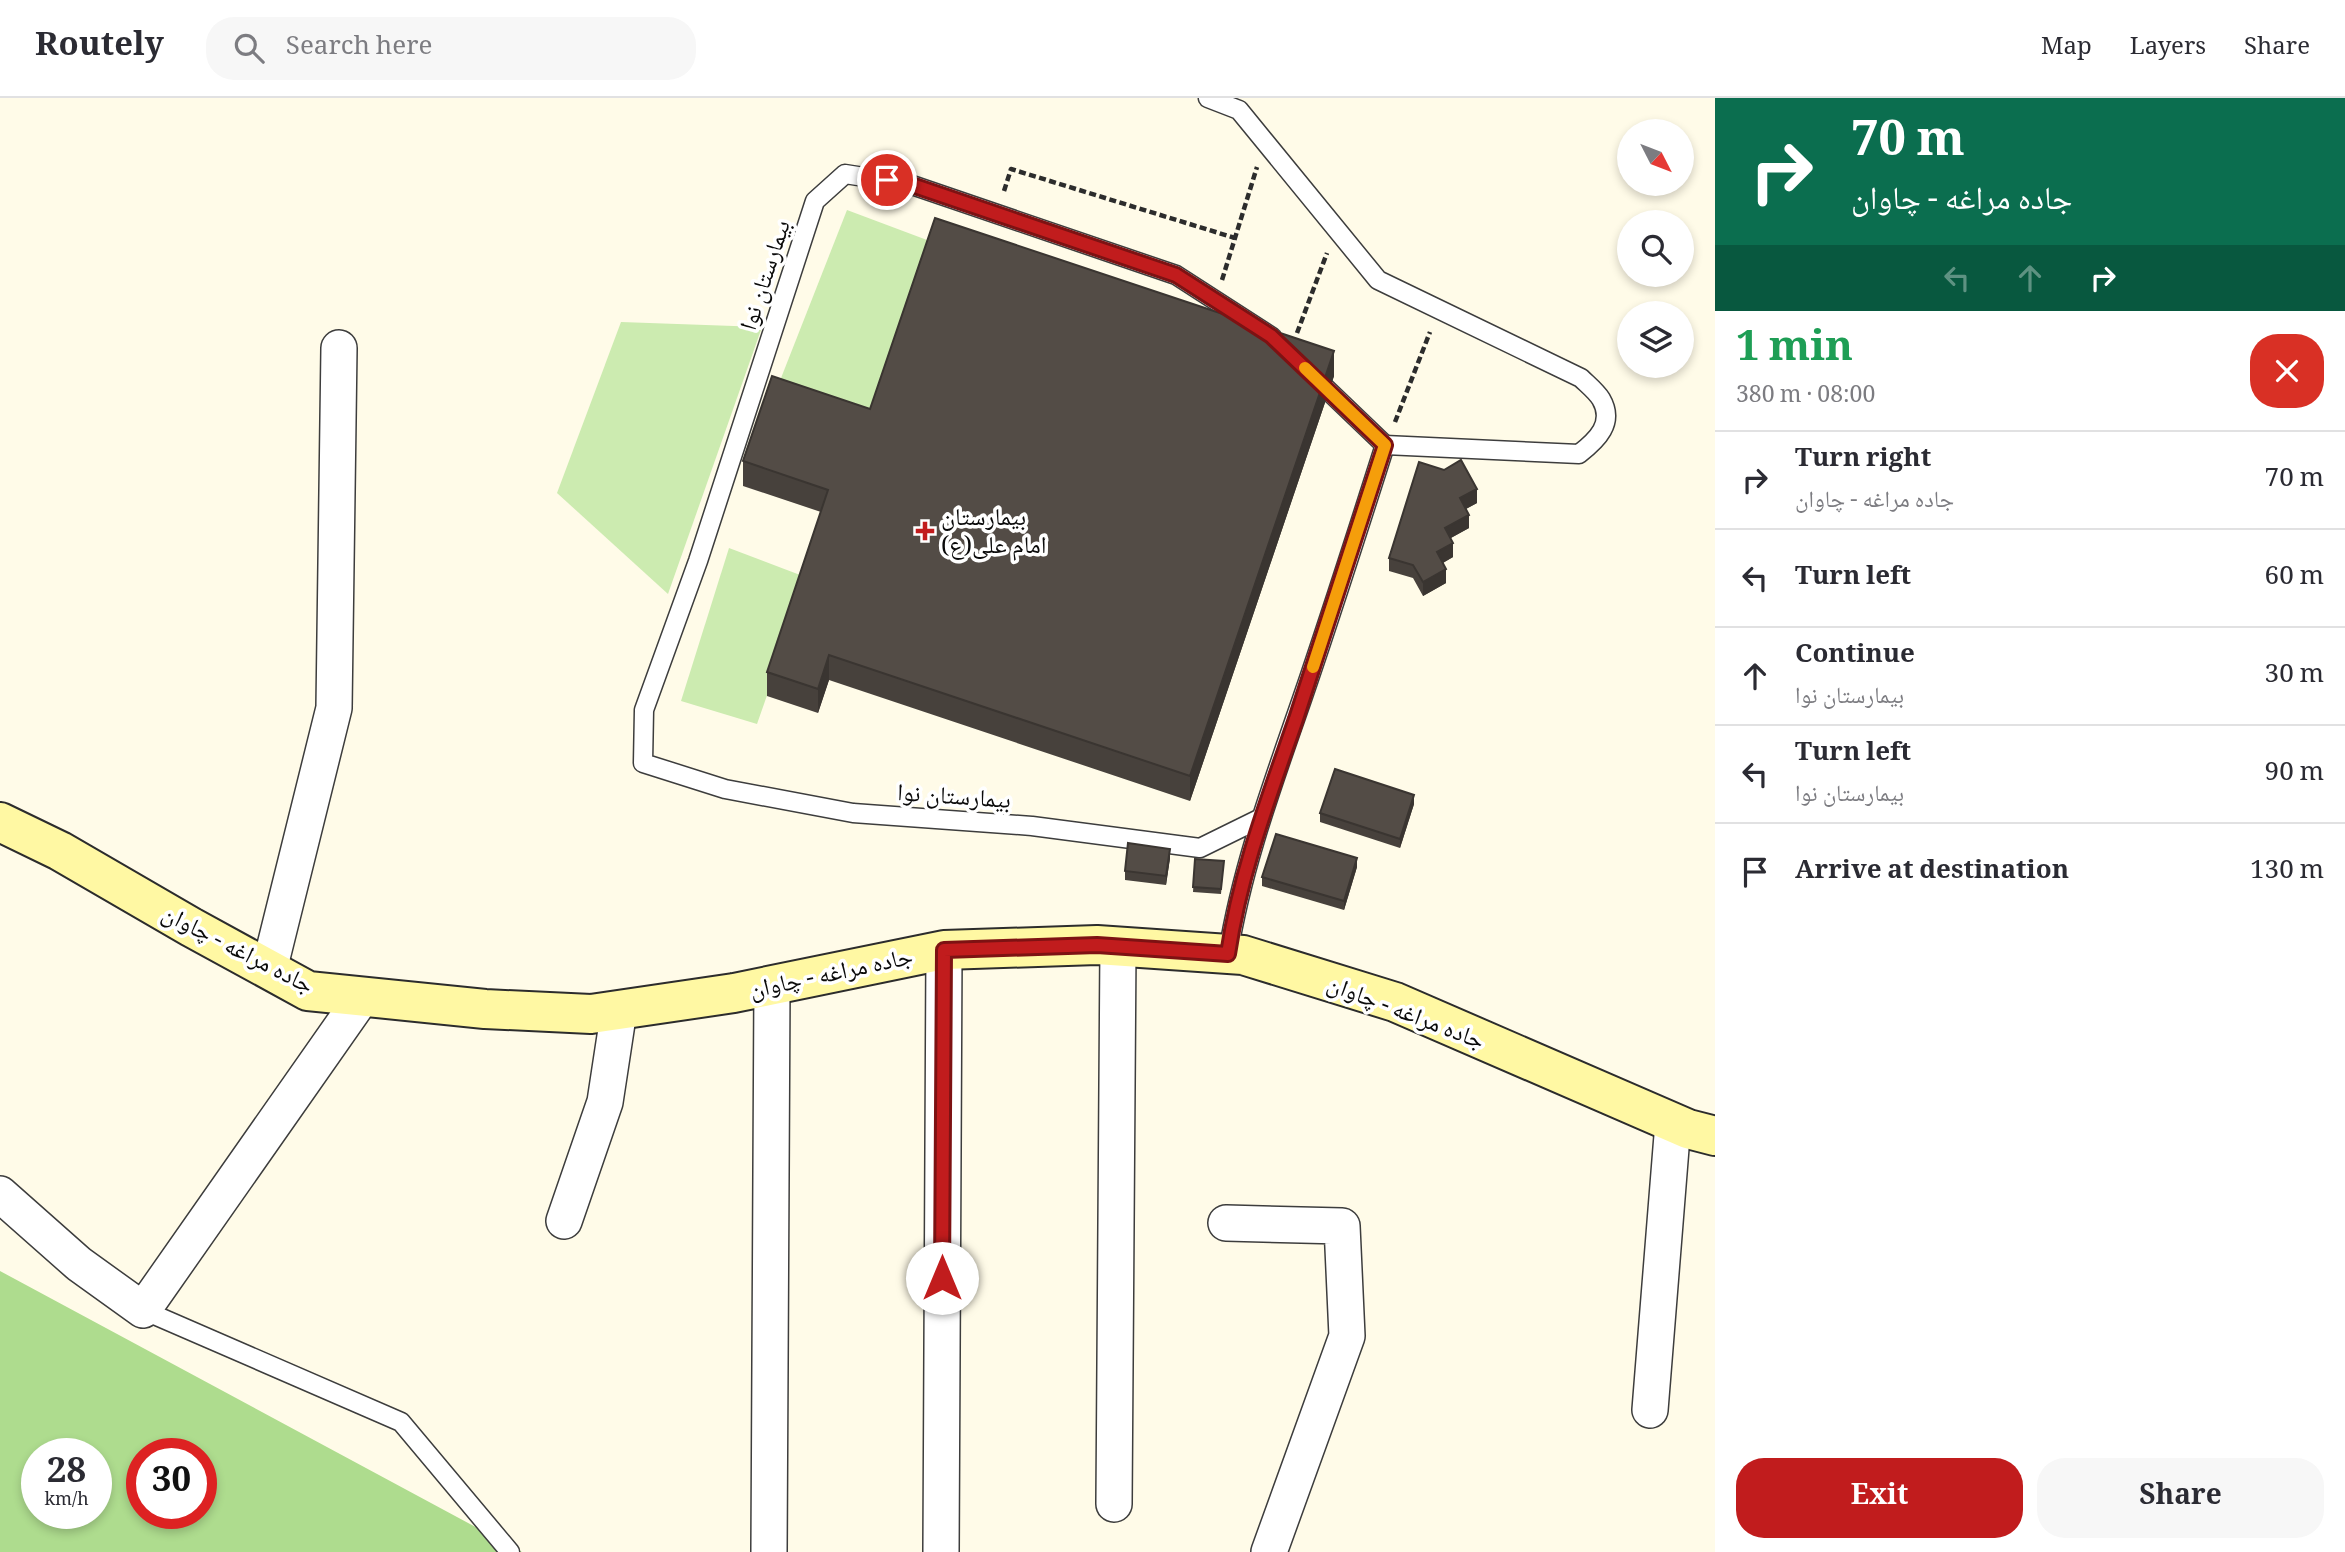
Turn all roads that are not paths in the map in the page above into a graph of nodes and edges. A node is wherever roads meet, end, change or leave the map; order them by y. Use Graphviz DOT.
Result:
graph roads {
  1 [pos="1208,98"];
  2 [pos="339,348"];
  3 [pos="1385,445"];
  4 [pos="1261,818"];
  5 [pos="0,822"];
  6 [pos="1118,946"];
  7 [pos="944,950"];
  8 [pos="1228,954"];
  9 [pos="269,970"];
  10 [pos="772,985"];
  11 [pos="363,996"];
  12 [pos="619,1010"];
  13 [pos="1673,1123"];
  14 [pos="1715,1136"];
  15 [pos="0,1195"];
  16 [pos="564,1221"];
  17 [pos="1226,1223"];
  18 [pos="143,1310"];
  19 [pos="1650,1410"];
  20 [pos="1114,1504"];
  21 [pos="510,1552"];
  22 [pos="769,1552"];
  23 [pos="941,1552"];
  24 [pos="1269,1552"];
  1 -- 3 [label="lane"];
  2 -- 9 [label="street"];
  3 -- 4 [label="lane"];
  3 -- 4 [label="lane, بیمارستان نوا"];
  4 -- 8 [label="lane"];
  5 -- 9 [label="street, جاده مراغه - چاوان"];
  6 -- 7 [label="street, جاده مراغه - چاوان"];
  6 -- 8 [label="street, جاده مراغه - چاوان"];
  6 -- 20 [label="street"];
  7 -- 10 [label="street, جاده مراغه - چاوان"];
  7 -- 23 [label="street"];
  8 -- 13 [label="street, جاده مراغه - چاوان"];
  9 -- 11 [label="street, جاده مراغه - چاوان"];
  10 -- 12 [label="street, جاده مراغه - چاوان"];
  10 -- 22 [label="street"];
  11 -- 12 [label="street, جاده مراغه - چاوان"];
  11 -- 18 [label="street"];
  12 -- 16 [label="street"];
  13 -- 14 [label="street, جاده مراغه - چاوان"];
  13 -- 19 [label="street"];
  15 -- 18 [label="street"];
  17 -- 24 [label="street"];
  18 -- 21 [label="lane"];
}
